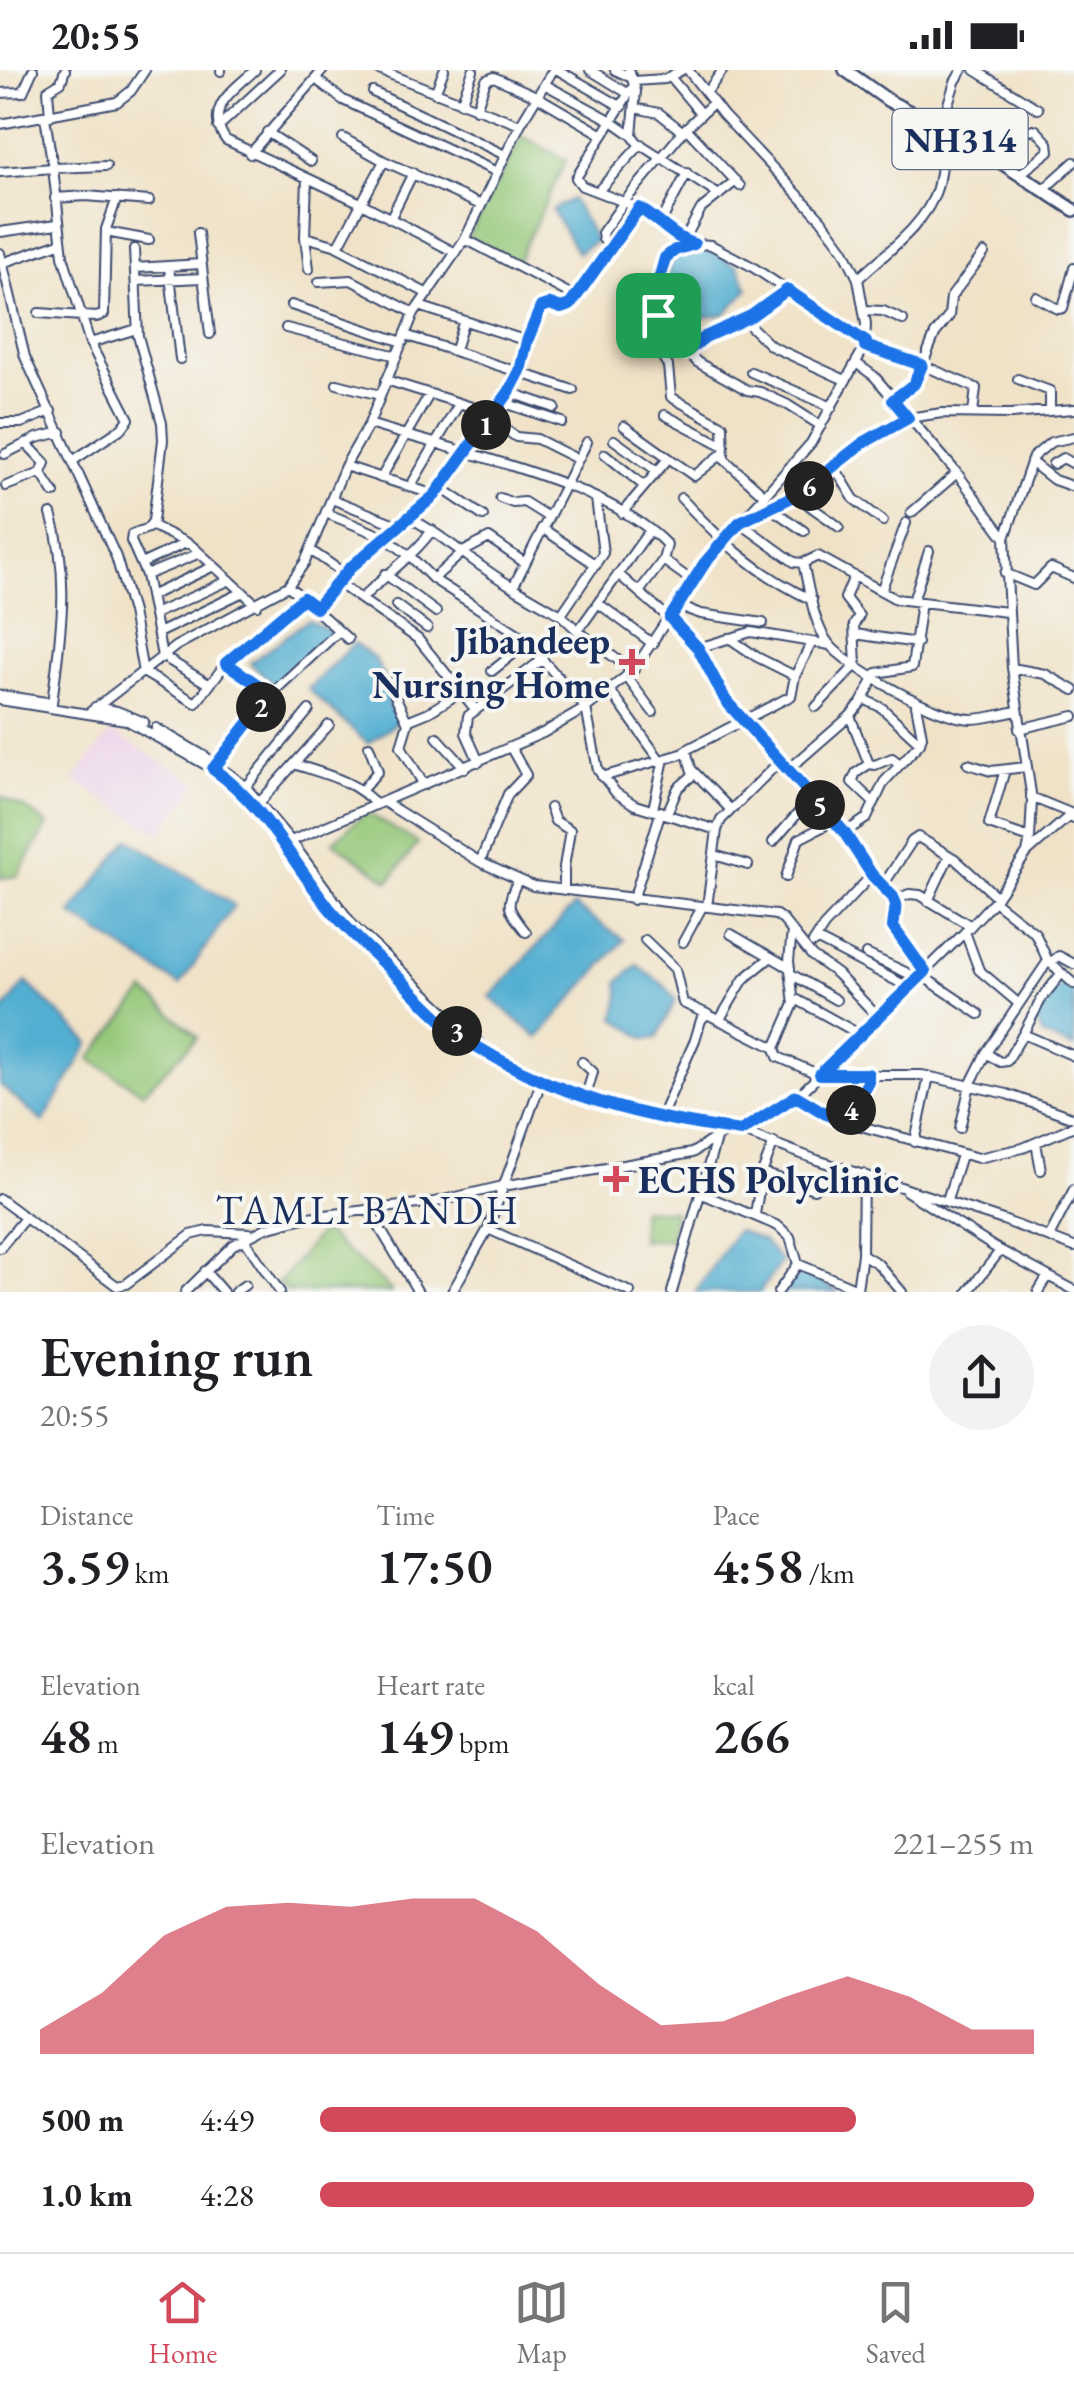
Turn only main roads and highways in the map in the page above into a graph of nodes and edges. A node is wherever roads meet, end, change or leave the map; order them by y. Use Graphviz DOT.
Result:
graph roads {
  1 [pos="844,70"];
  2 [pos="1074,210"];
  1 -- 2 [label="highway, NH314"];
}
